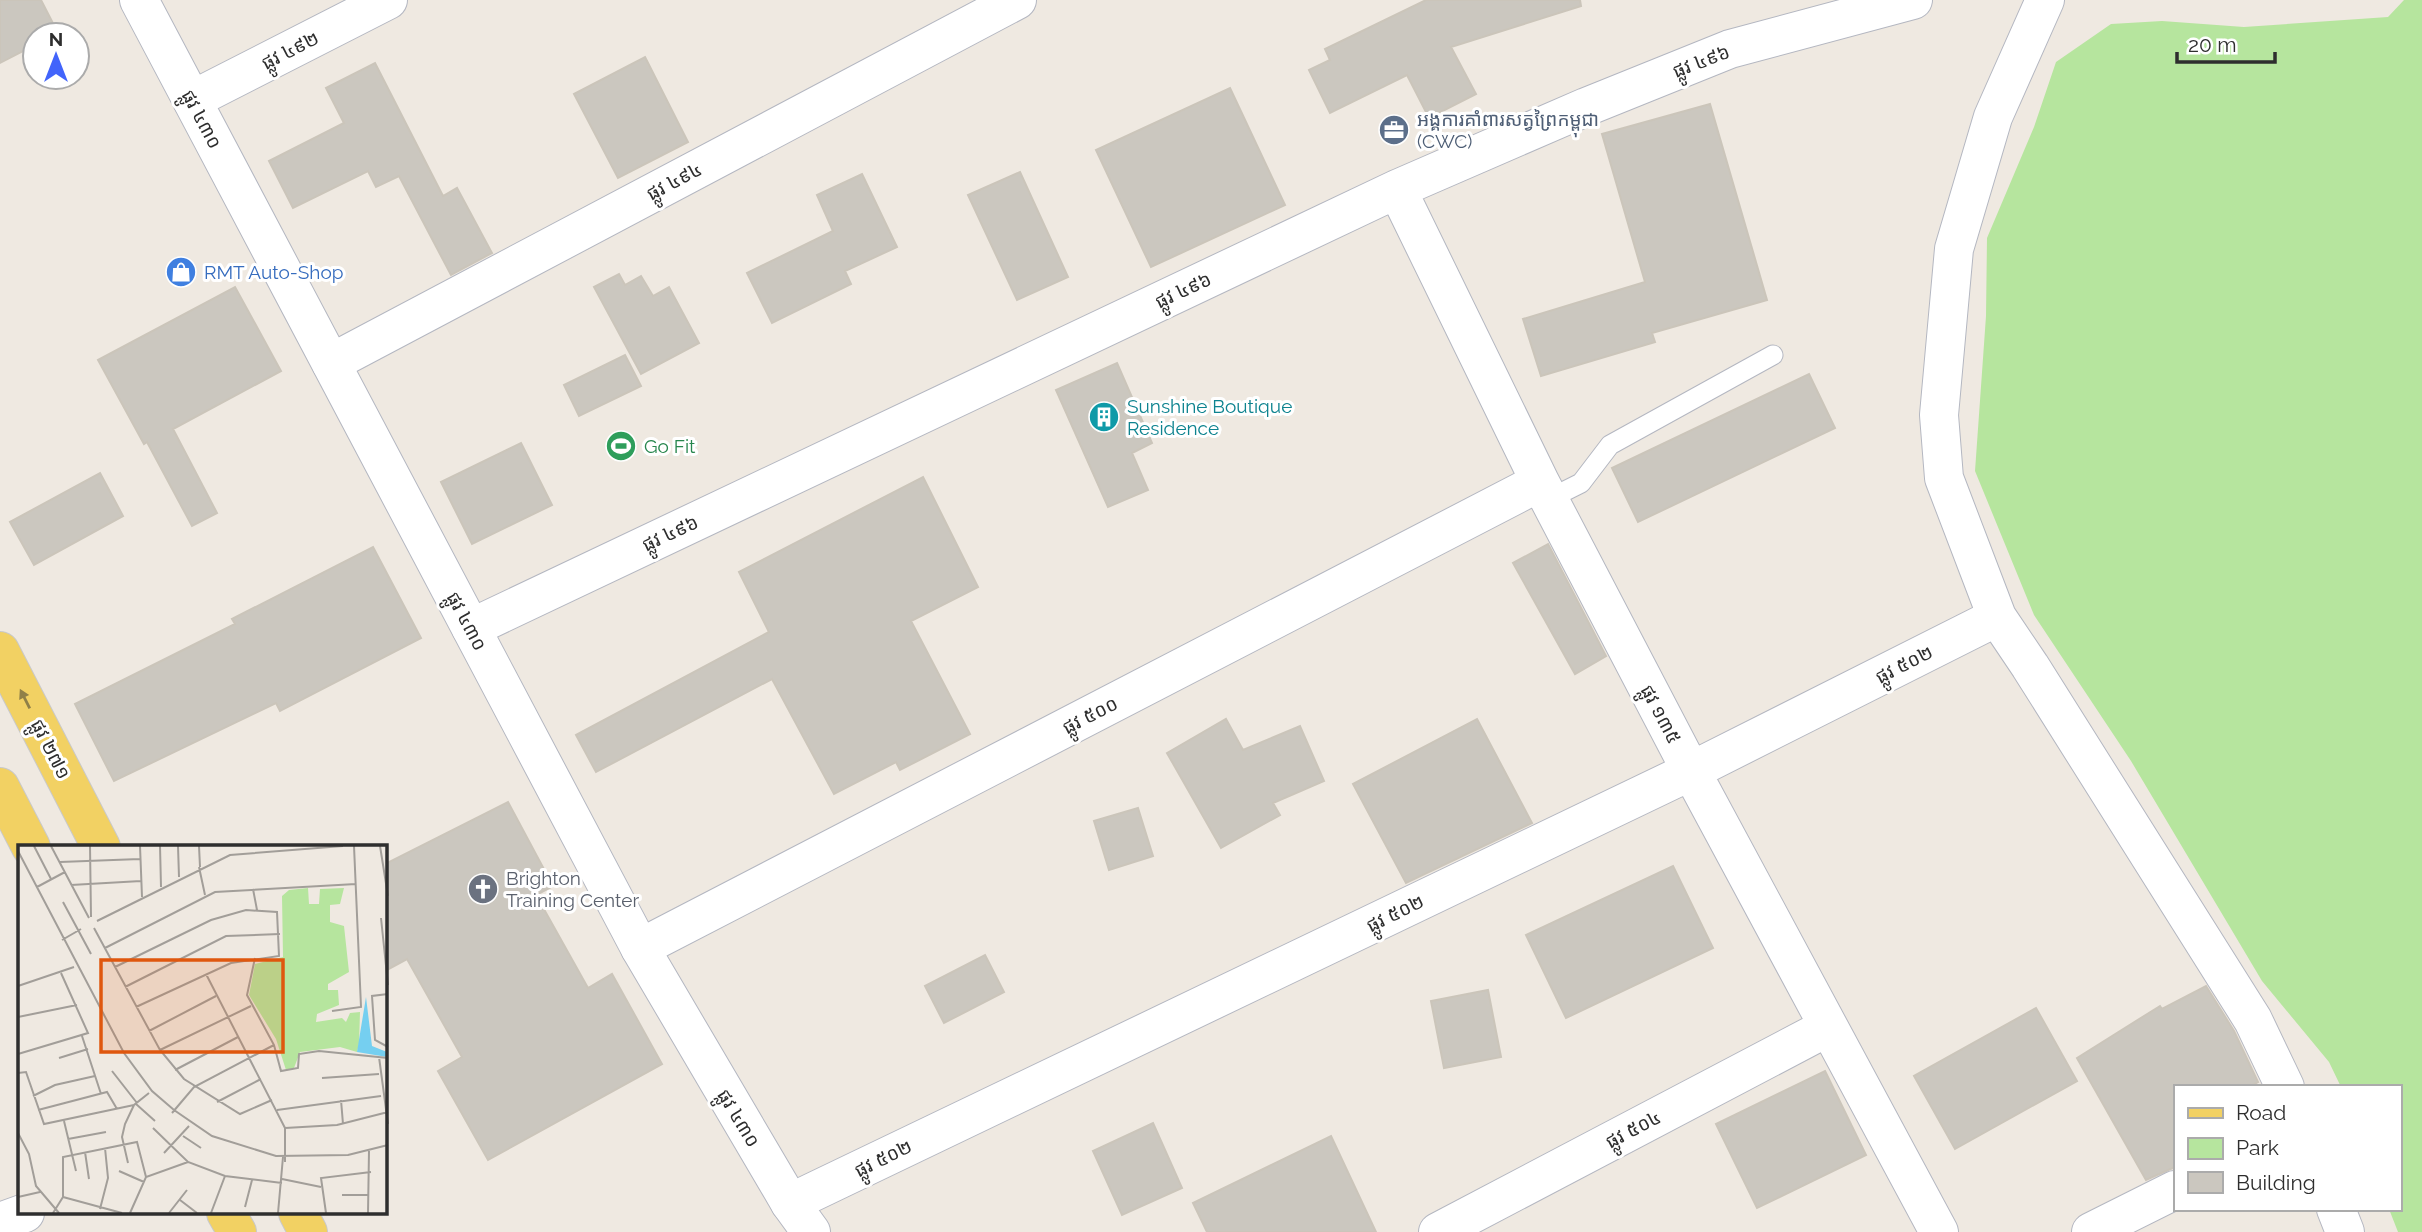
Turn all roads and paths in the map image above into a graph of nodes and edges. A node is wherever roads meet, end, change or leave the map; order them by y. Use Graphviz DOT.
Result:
graph roads {
  1 [pos="139,0"];
  2 [pos="388,0"];
  3 [pos="1017,0"];
  4 [pos="1913,0"];
  5 [pos="2045,0"];
  6 [pos="192,100"];
  7 [pos="1397,189"];
  8 [pos="1773,355"];
  9 [pos="331,363"];
  10 [pos="1544,490"];
  11 [pos="1997,617"];
  12 [pos="471,628"];
  13 [pos="0,651"];
  14 [pos="1692,771"];
  15 [pos="0,787"];
  16 [pos="30,845"];
  17 [pos="100,845"];
  18 [pos="640,948"];
  19 [pos="1828,1027"];
  20 [pos="2284,1085"];
  21 [pos="2174,1190"];
  22 [pos="2337,1211"];
  23 [pos="22,1214"];
  24 [pos="227,1214"];
  25 [pos="299,1214"];
  26 [pos="800,1218"];
  27 [pos="0,1222"];
  28 [pos="237,1232"];
  29 [pos="308,1232"];
  30 [pos="1438,1232"];
  31 [pos="1939,1232"];
  32 [pos="2091,1232"];
  33 [pos="2344,1232"];
  1 -- 6 [label="street, ផ្លូវ ៤៣០"];
  2 -- 6 [label="street, ផ្លូវ ៤៩២"];
  3 -- 9 [label="street, ផ្លូវ ៤៩៤"];
  4 -- 7 [label="street, ផ្លូវ ៤៩៦"];
  5 -- 11 [label="street"];
  6 -- 9 [label="street, ផ្លូវ ៤៣០"];
  7 -- 10 [label="street, ផ្លូវ ១៣៥"];
  7 -- 12 [label="street, ផ្លូវ ៤៩៦"];
  8 -- 10 [label="lane"];
  9 -- 12 [label="street, ផ្លូវ ៤៣០"];
  10 -- 14 [label="street, ផ្លូវ ១៣៥"];
  10 -- 18 [label="street, ផ្លូវ ៥០០"];
  11 -- 14 [label="street, ផ្លូវ ៥០២"];
  11 -- 20 [label="street"];
  12 -- 18 [label="street, ផ្លូវ ៤៣០"];
  17 -- 13 [label="main road, ផ្លូវ ២៧១, one-way"];
  14 -- 19 [label="street, ផ្លូវ ១៣៥"];
  14 -- 26 [label="street, ផ្លូវ ៥០២"];
  15 -- 16 [label="main road"];
  18 -- 26 [label="street, ផ្លូវ ៤៣០"];
  19 -- 30 [label="street, ផ្លូវ ៥០៤"];
  19 -- 31 [label="street, ផ្លូវ ១៣៥"];
  21 -- 32 [label="street"];
  22 -- 33 [label="street"];
  23 -- 27 [label="street"];
  24 -- 28 [label="main road"];
  25 -- 29 [label="main road"];
}
